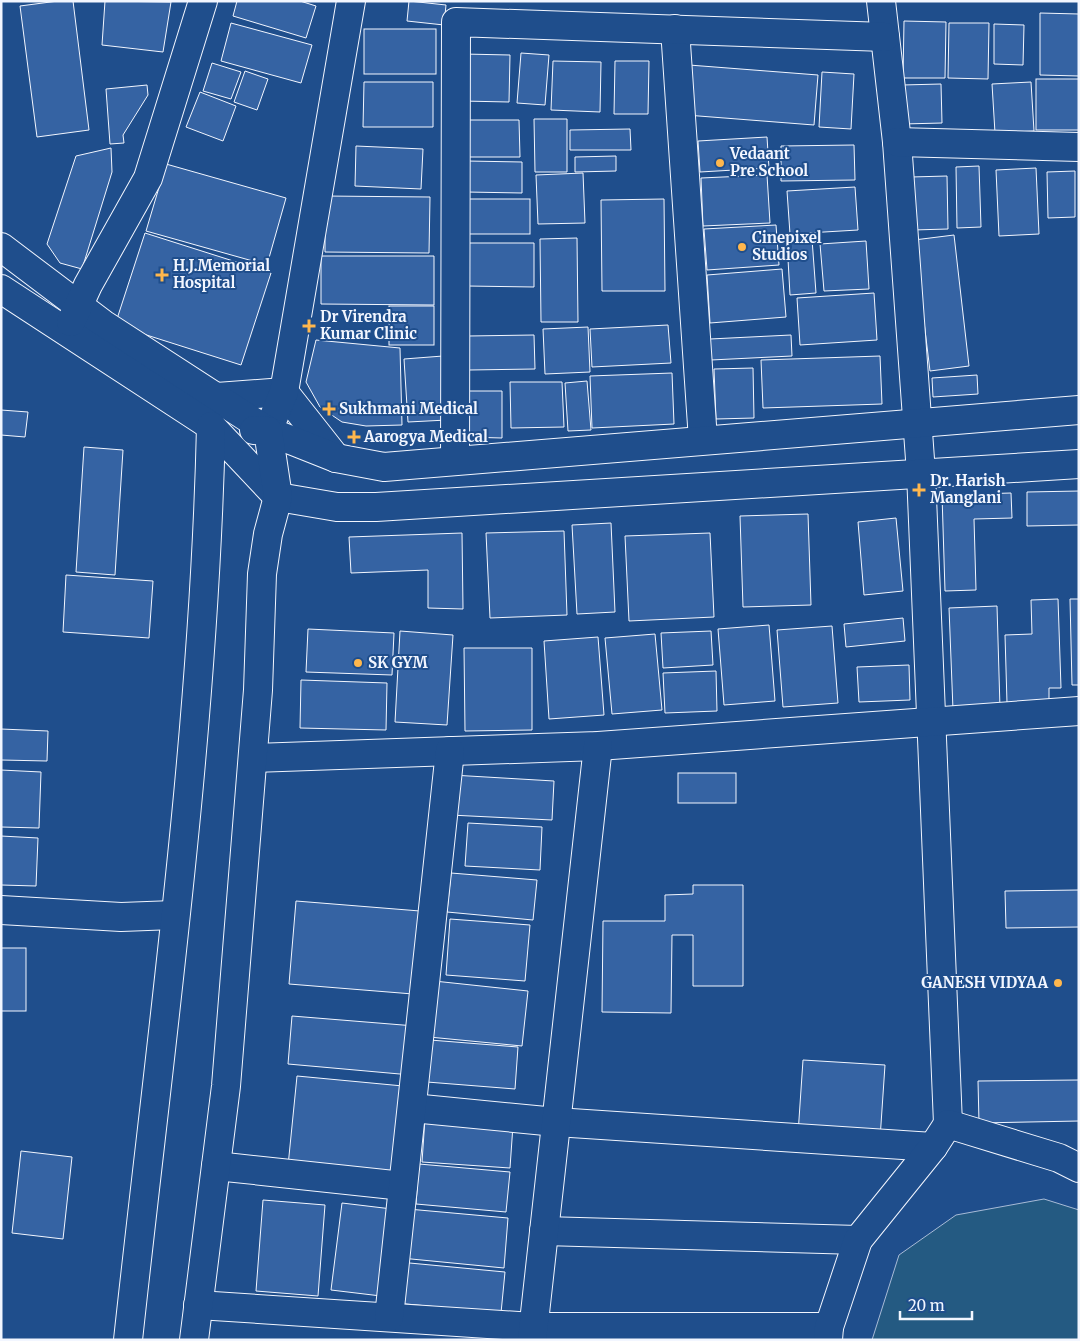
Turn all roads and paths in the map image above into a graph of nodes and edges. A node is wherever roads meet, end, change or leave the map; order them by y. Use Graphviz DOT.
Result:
graph roads {
  1 [pos="203,1"];
  2 [pos="351,1"];
  3 [pos="880,1"];
  4 [pos="675,30"];
  5 [pos="885,37"];
  6 [pos="897,142"];
  7 [pos="1079,147"];
  8 [pos="1,247"];
  9 [pos="1,289"];
  10 [pos="80,306"];
  11 [pos="65,333"];
  12 [pos="284,392"];
  13 [pos="216,397"];
  14 [pos="1079,410"];
  15 [pos="916,422"];
  16 [pos="211,426"];
  17 [pos="268,431"];
  18 [pos="703,440"];
  19 [pos="336,458"];
  20 [pos="455,460"];
  21 [pos="1079,464"];
  22 [pos="921,474"];
  23 [pos="278,496"];
  24 [pos="1079,711"];
  25 [pos="931,722"];
  26 [pos="598,746"];
  27 [pos="450,751"];
  28 [pos="253,758"];
  29 [pos="1,910"];
  30 [pos="174,915"];
  31 [pos="412,1108"];
  32 [pos="556,1122"];
  33 [pos="948,1124"];
  34 [pos="933,1147"];
  35 [pos="216,1166"];
  36 [pos="1079,1168"];
  37 [pos="403,1186"];
  38 [pos="544,1231"];
  39 [pos="858,1240"];
  40 [pos="198,1305"];
  41 [pos="389,1318"];
  42 [pos="533,1333"];
  43 [pos="828,1333"];
  44 [pos="128,1340"];
  45 [pos="194,1340"];
  1 -- 10 [label="street"];
  2 -- 12 [label="street"];
  3 -- 5 [label="street"];
  4 -- 5 [label="street"];
  4 -- 18 [label="street"];
  4 -- 20 [label="street"];
  5 -- 6 [label="street"];
  6 -- 7 [label="street"];
  6 -- 15 [label="street"];
  8 -- 10 [label="street"];
  9 -- 11 [label="street"];
  10 -- 11 [label="street"];
  10 -- 13 [label="street"];
  11 -- 16 [label="street"];
  12 -- 13 [label="street"];
  12 -- 17 [label="street"];
  12 -- 19 [label="street"];
  13 -- 17 [label="street"];
  14 -- 15 [label="street"];
  15 -- 18 [label="street"];
  15 -- 22 [label="street"];
  16 -- 17 [label="street"];
  16 -- 23 [label="street"];
  16 -- 30 [label="street"];
  17 -- 19 [label="street"];
  17 -- 23 [label="street"];
  18 -- 20 [label="street"];
  19 -- 20 [label="street"];
  21 -- 22 [label="street"];
  22 -- 23 [label="street"];
  22 -- 25 [label="street"];
  23 -- 28 [label="street"];
  24 -- 25 [label="street"];
  25 -- 26 [label="street"];
  25 -- 33 [label="street"];
  26 -- 27 [label="street"];
  26 -- 32 [label="street"];
  27 -- 28 [label="street"];
  27 -- 31 [label="street"];
  28 -- 35 [label="street"];
  29 -- 30 [label="street"];
  30 -- 44 [label="street"];
  31 -- 32 [label="street"];
  31 -- 37 [label="street"];
  32 -- 34 [label="street"];
  32 -- 38 [label="street"];
  33 -- 34 [label="street"];
  33 -- 36 [label="street"];
  34 -- 39 [label="street"];
  35 -- 37 [label="street"];
  35 -- 40 [label="street"];
  37 -- 41 [label="street"];
  38 -- 39 [label="street"];
  38 -- 42 [label="street"];
  39 -- 43 [label="street"];
  40 -- 41 [label="street"];
  40 -- 45 [label="street"];
  41 -- 42 [label="street"];
  42 -- 43 [label="street"];
}
